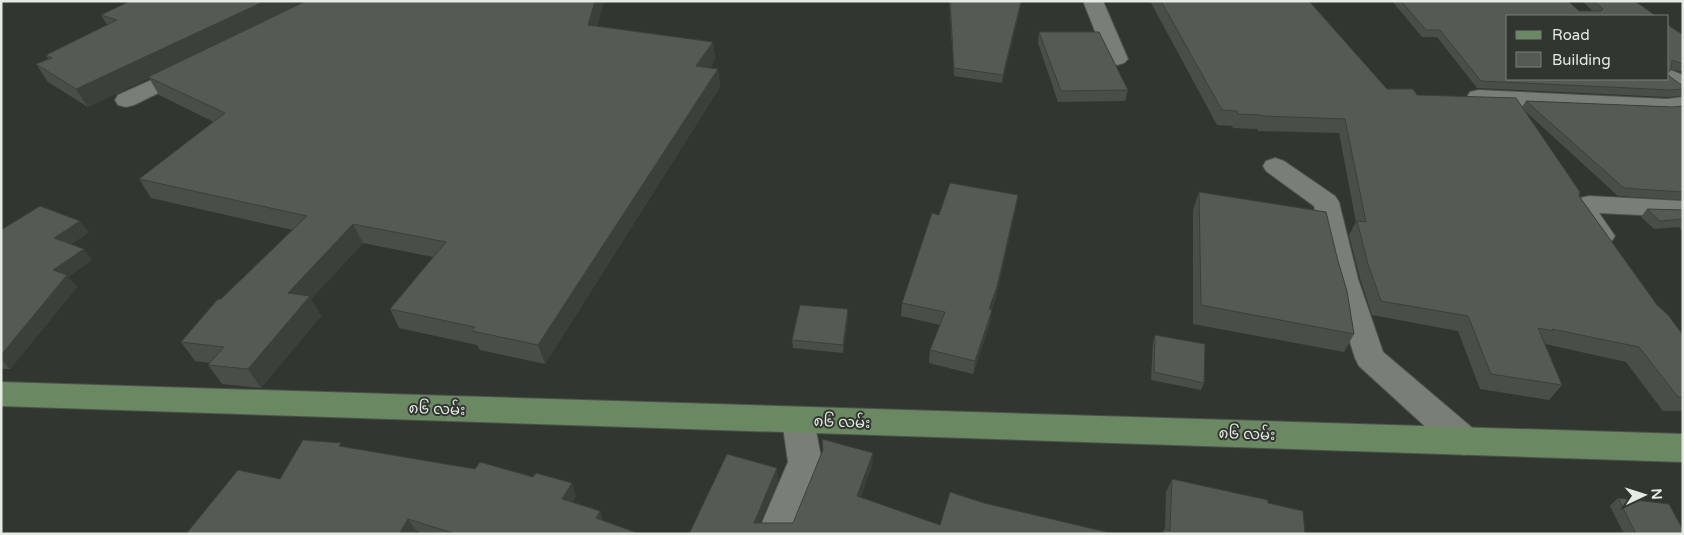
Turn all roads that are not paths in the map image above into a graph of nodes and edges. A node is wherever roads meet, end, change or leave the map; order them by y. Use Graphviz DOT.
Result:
graph roads {
  1 [pos="1093,1"];
  2 [pos="1117,59"];
  3 [pos="205,62"];
  4 [pos="1669,75"];
  5 [pos="1683,85"];
  6 [pos="1477,97"];
  7 [pos="126,100"];
  8 [pos="1683,104"];
  9 [pos="1275,166"];
  10 [pos="1683,209"];
  11 [pos="1617,256"];
  12 [pos="1,394"];
  13 [pos="798,420"];
  14 [pos="1464,441"];
  15 [pos="1683,448"];
  16 [pos="775,534"];
  1 -- 2 [label="street"];
  3 -- 7 [label="street"];
  4 -- 5 [label="street"];
  6 -- 8 [label="street"];
  9 -- 14 [label="street"];
  10 -- 11 [label="street"];
  12 -- 13 [label="street, ၈၆ လမ်း"];
  13 -- 14 [label="street, ၈၆ လမ်း"];
  13 -- 16 [label="street"];
  14 -- 15 [label="street, ၈၆ လမ်း"];
}
